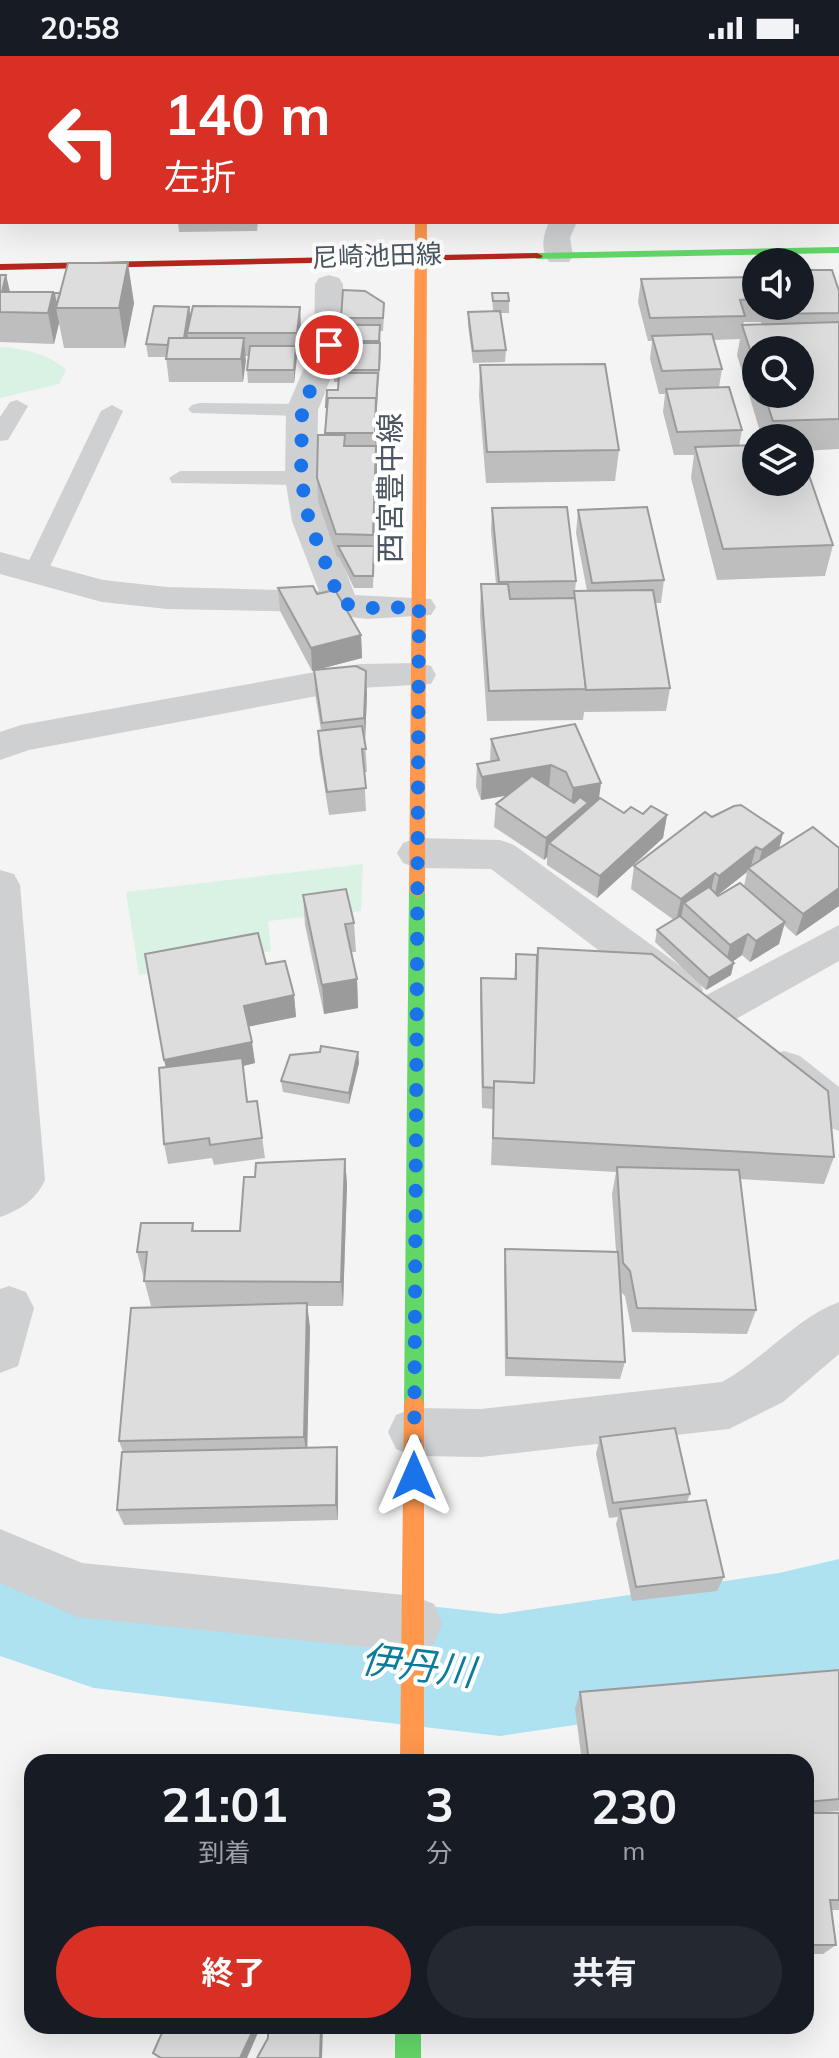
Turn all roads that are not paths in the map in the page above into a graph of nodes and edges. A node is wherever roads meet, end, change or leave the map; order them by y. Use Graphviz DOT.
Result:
graph roads {
  1 [pos="421,224"];
  2 [pos="562,224"];
  3 [pos="839,250"];
  4 [pos="559,256"];
  5 [pos="420,260"];
  6 [pos="839,265"];
  7 [pos="814,266"];
  8 [pos="0,267"];
  9 [pos="742,270"];
  10 [pos="687,272"];
  11 [pos="329,284"];
  12 [pos="17,406"];
  13 [pos="199,409"];
  14 [pos="302,410"];
  15 [pos="112,411"];
  16 [pos="0,435"];
  17 [pos="180,478"];
  18 [pos="301,478"];
  19 [pos="0,563"];
  20 [pos="35,573"];
  21 [pos="341,603"];
  22 [pos="419,607"];
  23 [pos="418,675"];
  24 [pos="0,747"];
  25 [pos="417,853"];
  26 [pos="0,885"];
  27 [pos="839,941"];
  28 [pos="712,1012"];
  29 [pos="839,1112"];
  30 [pos="0,1197"];
  31 [pos="839,1324"];
  32 [pos="414,1432"];
  33 [pos="0,1556"];
  34 [pos="414,1634"];
  35 [pos="412,1754"];
  36 [pos="408,2034"];
  37 [pos="408,2058"];
  1 -- 5 [label="main road, 西宮豊中線"];
  2 -- 4 [label="street"];
  3 -- 4 [label="main road, 尼崎池田線"];
  4 -- 5 [label="main road, 尼崎池田線"];
  5 -- 8 [label="main road, 尼崎池田線"];
  5 -- 22 [label="main road, 西宮豊中線"];
  6 -- 7 [label="main road"];
  9 -- 10 [label="main road"];
  11 -- 14 [label="street"];
  12 -- 16 [label="lane"];
  13 -- 14 [label="lane"];
  14 -- 18 [label="street"];
  15 -- 20 [label="lane"];
  17 -- 18 [label="lane"];
  18 -- 21 [label="street"];
  19 -- 20 [label="street"];
  20 -- 21 [label="street"];
  21 -- 22 [label="street"];
  22 -- 23 [label="main road, 西宮豊中線"];
  23 -- 24 [label="street"];
  23 -- 25 [label="main road, 西宮豊中線"];
  25 -- 28 [label="street"];
  25 -- 32 [label="main road, 西宮豊中線"];
  26 -- 30 [label="street"];
  27 -- 28 [label="street"];
  28 -- 29 [label="street"];
  31 -- 32 [label="street"];
  32 -- 34 [label="main road, 西宮豊中線"];
  33 -- 34 [label="street"];
  34 -- 35 [label="main road, 西宮豊中線"];
  36 -- 37 [label="main road"];
}
